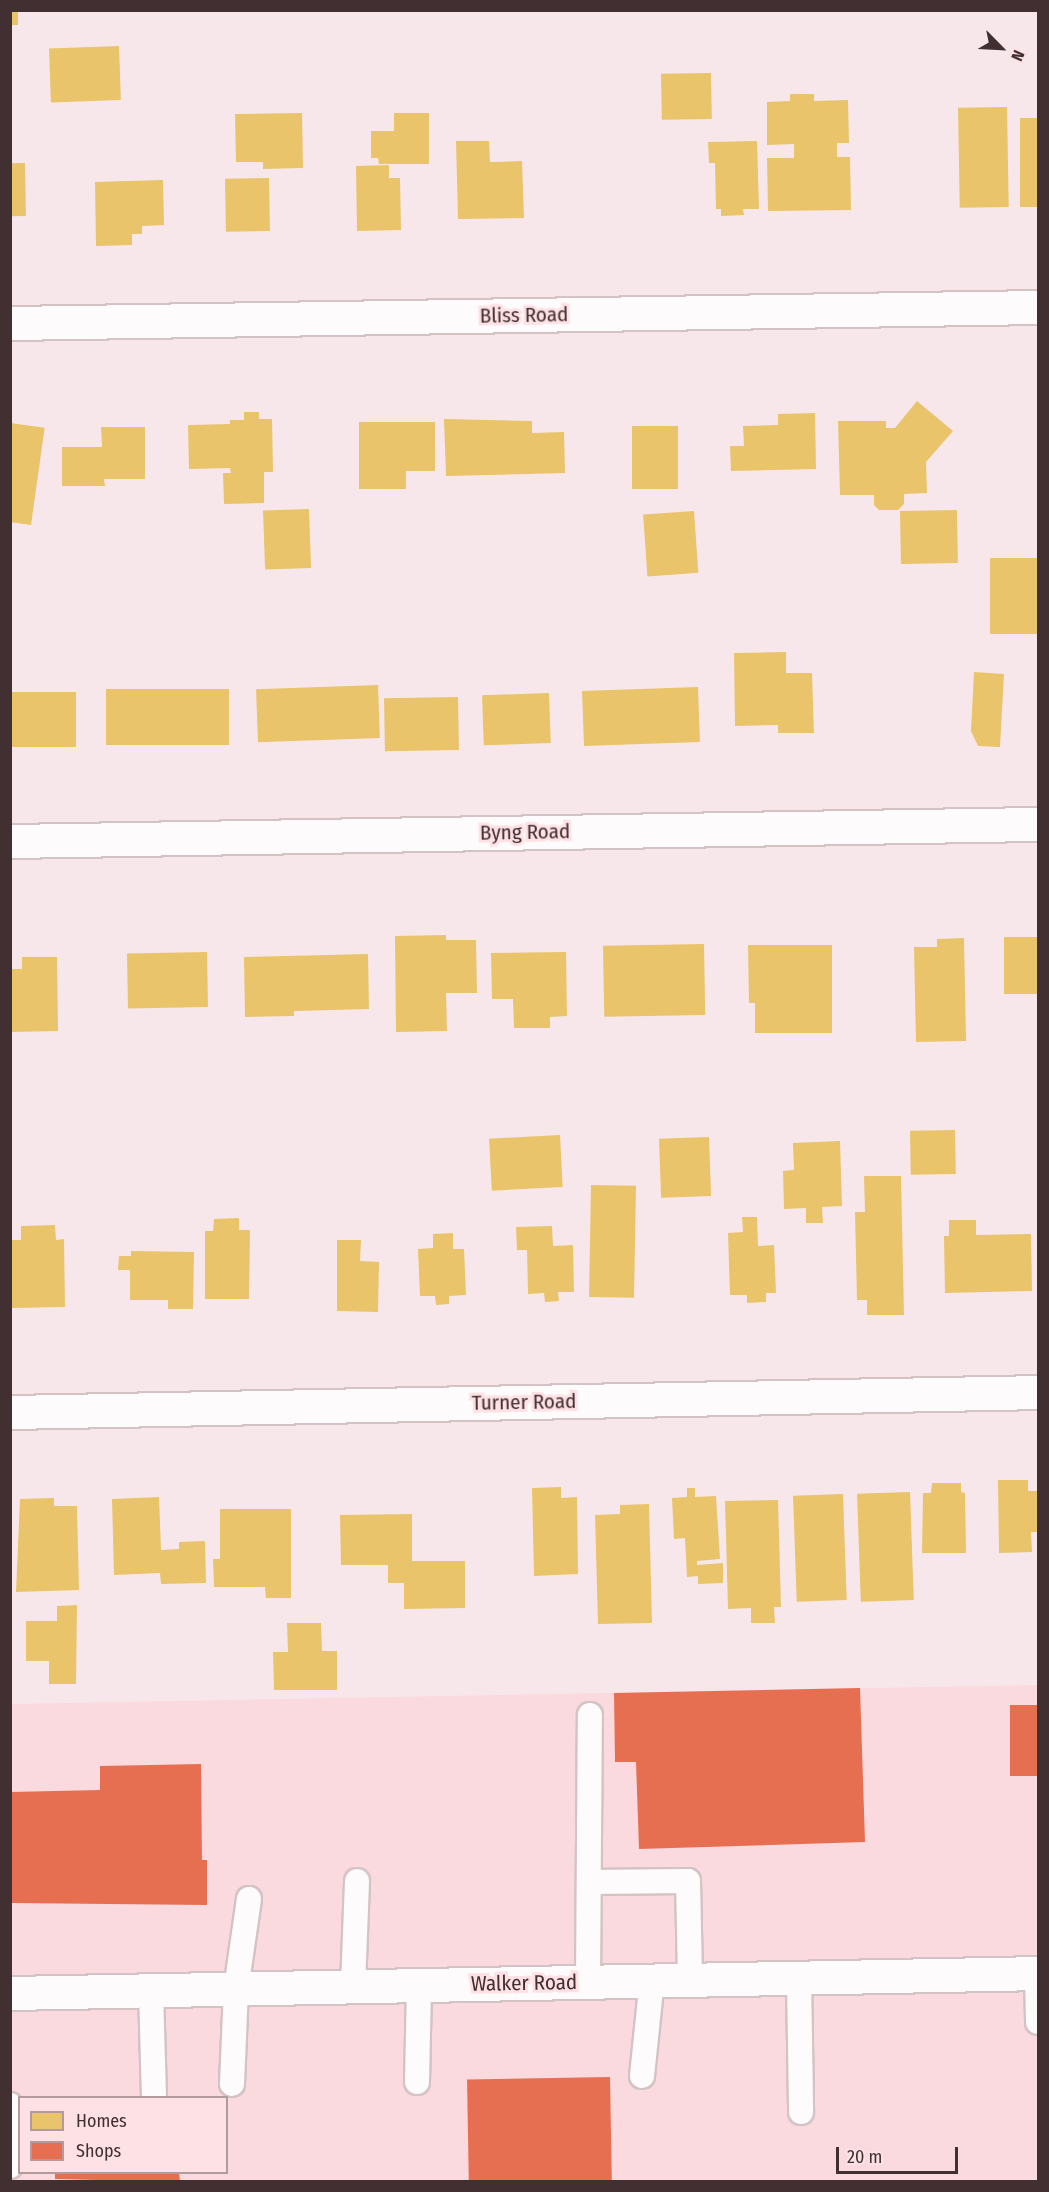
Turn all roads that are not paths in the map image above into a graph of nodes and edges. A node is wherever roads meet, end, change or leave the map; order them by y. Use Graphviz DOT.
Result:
graph roads {
  1 [pos="1038,307"];
  2 [pos="10,323"];
  3 [pos="1038,824"];
  4 [pos="10,841"];
  5 [pos="1038,1392"];
  6 [pos="10,1412"];
  7 [pos="590,1715"];
  8 [pos="357,1881"];
  9 [pos="589,1882"];
  10 [pos="249,1899"];
  11 [pos="1038,1973"];
  12 [pos="800,1978"];
  13 [pos="652,1980"];
  14 [pos="690,1980"];
  15 [pos="588,1982"];
  16 [pos="419,1985"];
  17 [pos="353,1986"];
  18 [pos="236,1989"];
  19 [pos="151,1990"];
  20 [pos="10,1993"];
  21 [pos="1038,2022"];
  22 [pos="642,2076"];
  23 [pos="417,2082"];
  24 [pos="232,2084"];
  25 [pos="154,2096"];
  26 [pos="10,2105"];
  27 [pos="801,2112"];
  28 [pos="10,2166"];
  1 -- 2 [label="street, Bliss Road"];
  3 -- 4 [label="street, Byng Road"];
  5 -- 6 [label="street, Turner Road"];
  7 -- 9 [label="lane"];
  8 -- 17 [label="lane"];
  9 -- 14 [label="lane"];
  9 -- 15 [label="lane"];
  10 -- 18 [label="lane"];
  11 -- 12 [label="street, Walker Road"];
  11 -- 21 [label="lane"];
  12 -- 14 [label="street, Walker Road"];
  12 -- 27 [label="lane"];
  13 -- 14 [label="street, Walker Road"];
  13 -- 15 [label="street, Walker Road"];
  13 -- 22 [label="lane"];
  15 -- 16 [label="street, Walker Road"];
  16 -- 17 [label="street, Walker Road"];
  16 -- 23 [label="lane"];
  17 -- 18 [label="street, Walker Road"];
  18 -- 19 [label="street, Walker Road"];
  18 -- 24 [label="lane"];
  19 -- 20 [label="street, Walker Road"];
  19 -- 25 [label="lane"];
  26 -- 28 [label="lane"];
}
